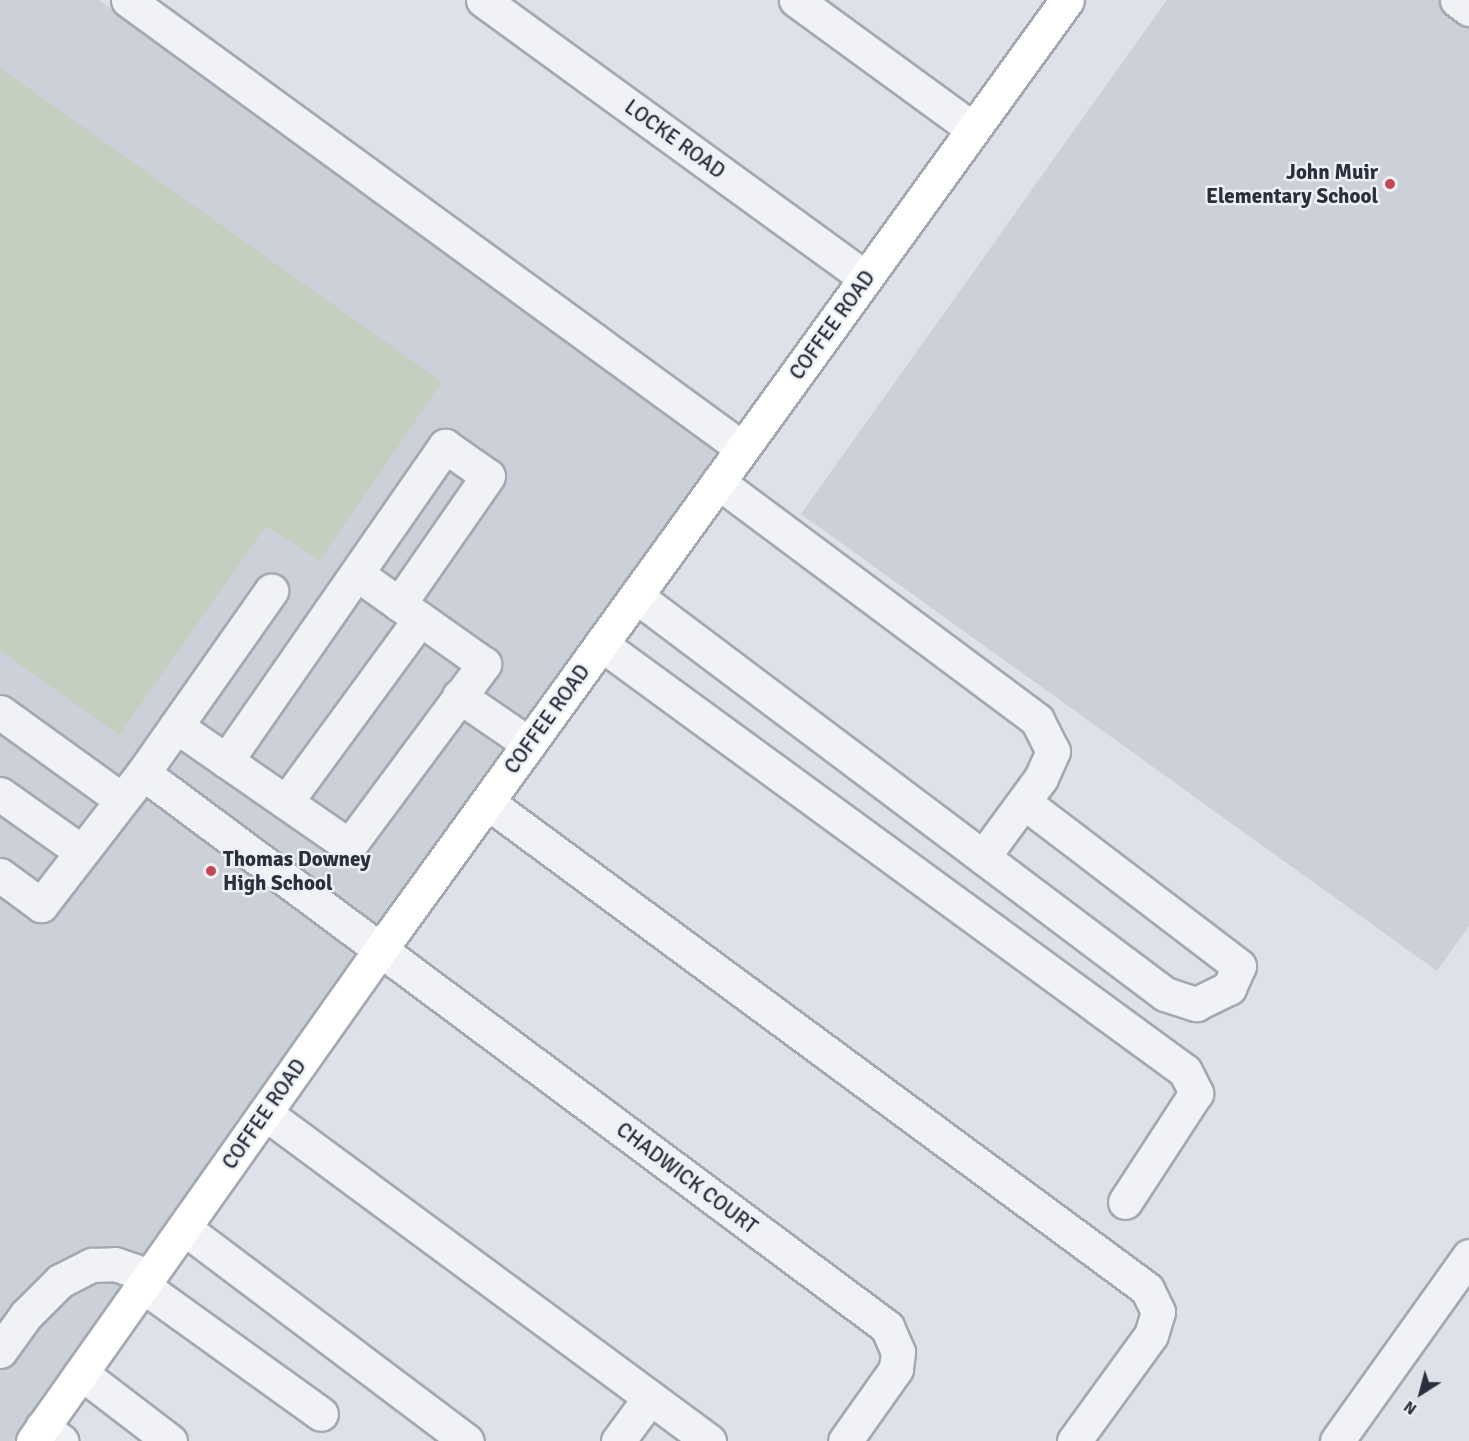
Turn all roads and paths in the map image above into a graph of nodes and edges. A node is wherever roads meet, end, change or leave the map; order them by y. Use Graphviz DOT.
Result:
graph roads {
  1 [pos="128,0"];
  2 [pos="483,0"];
  3 [pos="796,0"];
  4 [pos="1067,0"];
  5 [pos="1457,0"];
  6 [pos="1469,9"];
  7 [pos="973,129"];
  8 [pos="866,278"];
  9 [pos="742,448"];
  10 [pos="718,482"];
  11 [pos="357,574"];
  12 [pos="271,591"];
  13 [pos="636,596"];
  14 [pos="410,612"];
  15 [pos="601,644"];
  16 [pos="459,696"];
  17 [pos="0,712"];
  18 [pos="176,726"];
  19 [pos="529,744"];
  20 [pos="226,761"];
  21 [pos="143,773"];
  22 [pos="0,794"];
  23 [pos="122,800"];
  24 [pos="286,802"];
  25 [pos="488,802"];
  26 [pos="1024,802"];
  27 [pos="82,852"];
  28 [pos="983,857"];
  29 [pos="0,875"];
  30 [pos="380,950"];
  31 [pos="265,1113"];
  32 [pos="1125,1202"];
  33 [pos="184,1228"];
  34 [pos="1469,1256"];
  35 [pos="146,1281"];
  36 [pos="1458,1293"];
  37 [pos="0,1351"];
  38 [pos="81,1373"];
  39 [pos="649,1399"];
  40 [pos="321,1414"];
  41 [pos="45,1436"];
  42 [pos="170,1441"];
  43 [pos="467,1441"];
  44 [pos="618,1441"];
  45 [pos="710,1441"];
  46 [pos="845,1441"];
  47 [pos="1074,1441"];
  48 [pos="1337,1441"];
  1 -- 9 [label="street"];
  2 -- 8 [label="street, LOCKE ROAD"];
  3 -- 7 [label="street"];
  4 -- 7 [label="main road, COFFEE ROAD"];
  5 -- 6 [label="street"];
  7 -- 8 [label="main road, COFFEE ROAD"];
  8 -- 9 [label="main road, COFFEE ROAD"];
  9 -- 10 [label="main road, COFFEE ROAD"];
  10 -- 13 [label="main road, COFFEE ROAD"];
  10 -- 26 [label="street"];
  11 -- 14 [label="street"];
  11 -- 14 [label="street"];
  11 -- 20 [label="street"];
  12 -- 18 [label="street"];
  13 -- 15 [label="main road, COFFEE ROAD"];
  13 -- 28 [label="street"];
  14 -- 16 [label="street"];
  14 -- 24 [label="street"];
  15 -- 19 [label="main road, COFFEE ROAD"];
  15 -- 32 [label="street"];
  16 -- 19 [label="street"];
  16 -- 24 [label="street"];
  17 -- 23 [label="street"];
  18 -- 20 [label="street"];
  18 -- 21 [label="street"];
  19 -- 25 [label="main road, COFFEE ROAD"];
  20 -- 24 [label="street"];
  21 -- 23 [label="street"];
  21 -- 30 [label="street, CHADWICK COURT"];
  22 -- 27 [label="street"];
  23 -- 27 [label="street"];
  25 -- 30 [label="main road, COFFEE ROAD"];
  25 -- 47 [label="street"];
  26 -- 28 [label="street"];
  26 -- 28 [label="street"];
  27 -- 29 [label="street"];
  30 -- 31 [label="main road, COFFEE ROAD"];
  30 -- 46 [label="street, CHADWICK COURT"];
  31 -- 33 [label="main road, COFFEE ROAD"];
  31 -- 39 [label="street"];
  33 -- 35 [label="main road, COFFEE ROAD"];
  33 -- 43 [label="street"];
  34 -- 36 [label="street"];
  35 -- 37 [label="street"];
  35 -- 38 [label="main road, COFFEE ROAD"];
  35 -- 40 [label="street"];
  36 -- 48 [label="street"];
  38 -- 41 [label="main road, COFFEE ROAD"];
  38 -- 42 [label="street"];
  39 -- 44 [label="street"];
  39 -- 45 [label="street"];
}
